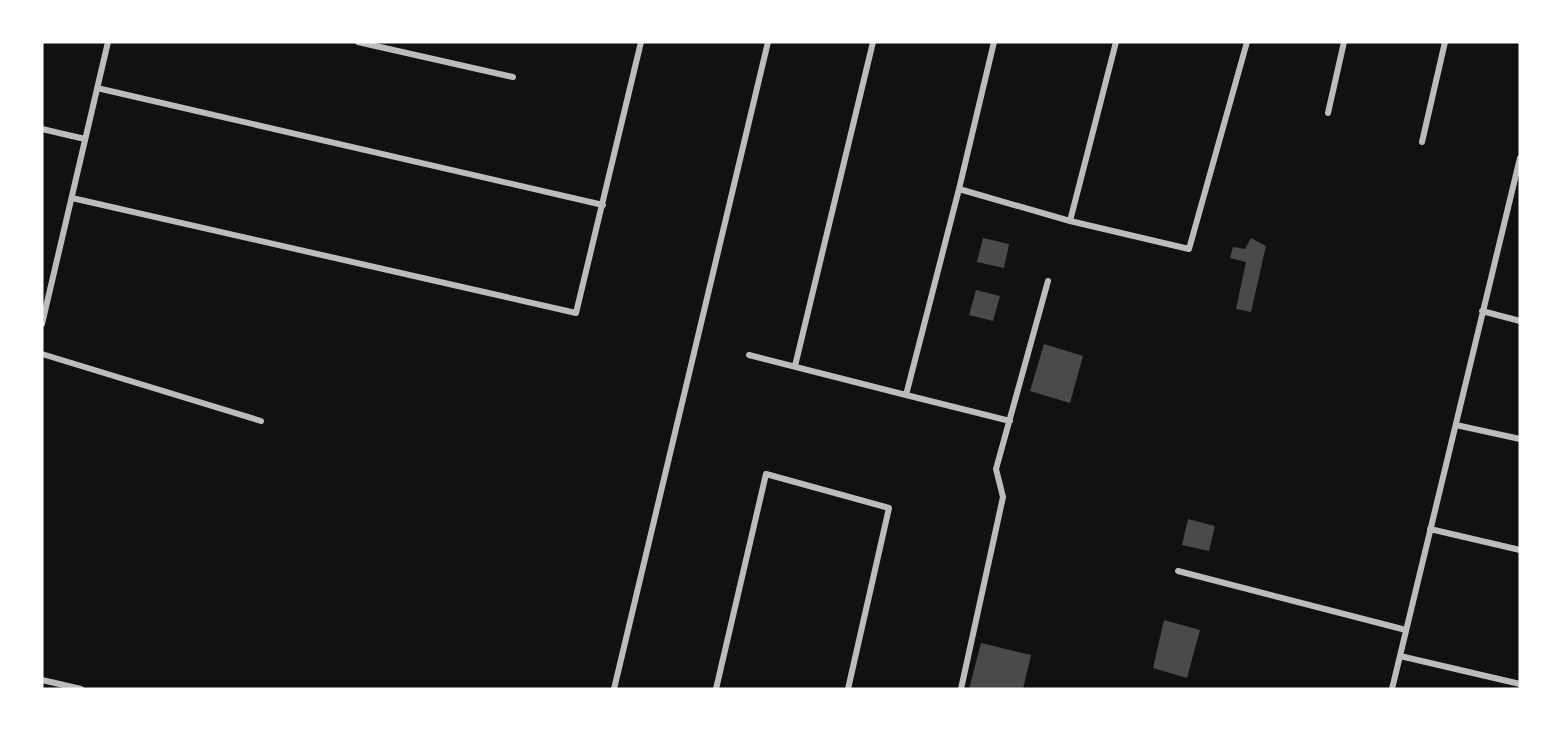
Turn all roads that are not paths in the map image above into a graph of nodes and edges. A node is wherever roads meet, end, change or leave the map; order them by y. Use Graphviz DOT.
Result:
graph roads {
  1 [pos="108,42"];
  2 [pos="358,42"];
  3 [pos="641,42"];
  4 [pos="768,42"];
  5 [pos="873,42"];
  6 [pos="994,42"];
  7 [pos="1116,42"];
  8 [pos="1247,42"];
  9 [pos="1344,42"];
  10 [pos="1445,42"];
  11 [pos="513,77"];
  12 [pos="97,88"];
  13 [pos="1328,113"];
  14 [pos="42,129"];
  15 [pos="85,139"];
  16 [pos="1422,142"];
  17 [pos="1520,158"];
  18 [pos="959,189"];
  19 [pos="72,198"];
  20 [pos="603,205"];
  21 [pos="1070,221"];
  22 [pos="1048,281"];
  23 [pos="44,308"];
  24 [pos="1482,311"];
  25 [pos="1520,321"];
  26 [pos="42,324"];
  27 [pos="42,354"];
  28 [pos="748,355"];
  29 [pos="795,366"];
  30 [pos="906,395"];
  31 [pos="261,421"];
  32 [pos="1010,421"];
  33 [pos="1456,425"];
  34 [pos="1520,439"];
  35 [pos="1430,530"];
  36 [pos="1520,549"];
  37 [pos="1178,571"];
  38 [pos="1406,630"];
  39 [pos="1400,656"];
  40 [pos="42,680"];
  41 [pos="1520,684"];
  42 [pos="81,689"];
  43 [pos="614,689"];
  44 [pos="716,689"];
  45 [pos="848,689"];
  46 [pos="961,689"];
  47 [pos="1392,689"];
  1 -- 12 [label="street"];
  2 -- 11 [label="street"];
  3 -- 20 [label="street"];
  4 -- 43 [label="street"];
  5 -- 29 [label="street"];
  6 -- 18 [label="street"];
  7 -- 21 [label="street"];
  8 -- 21 [label="street"];
  9 -- 13 [label="street"];
  10 -- 16 [label="street"];
  12 -- 15 [label="street"];
  12 -- 20 [label="street"];
  14 -- 15 [label="street"];
  15 -- 19 [label="street"];
  17 -- 24 [label="street"];
  18 -- 21 [label="street"];
  18 -- 30 [label="street"];
  19 -- 20 [label="street"];
  19 -- 23 [label="street"];
  22 -- 32 [label="street"];
  23 -- 26 [label="street"];
  24 -- 25 [label="street"];
  24 -- 33 [label="street"];
  27 -- 31 [label="street"];
  28 -- 29 [label="street"];
  29 -- 30 [label="street"];
  30 -- 32 [label="street"];
  32 -- 46 [label="street"];
  33 -- 34 [label="street"];
  33 -- 35 [label="street"];
  35 -- 36 [label="street"];
  35 -- 38 [label="street"];
  37 -- 38 [label="street"];
  38 -- 39 [label="street"];
  39 -- 41 [label="street"];
  39 -- 47 [label="street"];
  40 -- 42 [label="street"];
  44 -- 45 [label="street"];
}
